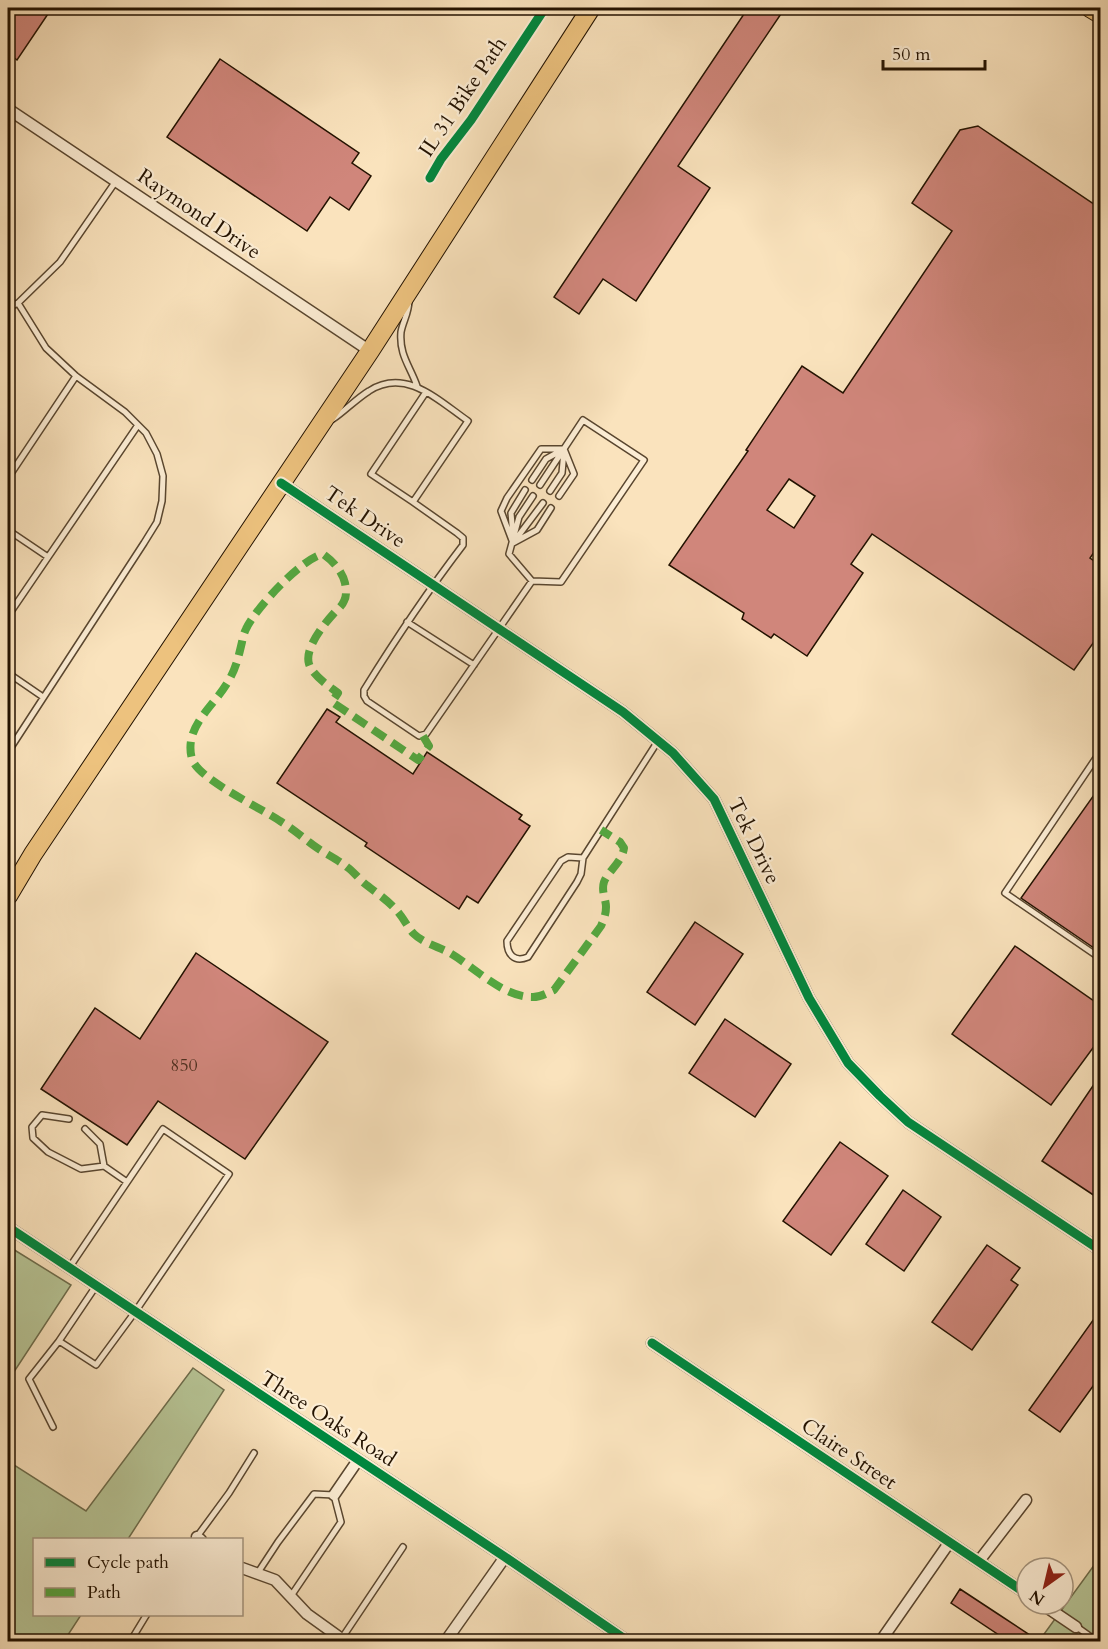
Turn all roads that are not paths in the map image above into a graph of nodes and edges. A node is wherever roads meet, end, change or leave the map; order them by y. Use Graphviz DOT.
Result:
graph roads {
  1 [pos="591,8"];
  2 [pos="1090,8"];
  3 [pos="1101,14"];
  4 [pos="8,109"];
  5 [pos="116,181"];
  6 [pos="410,288"];
  7 [pos="18,303"];
  8 [pos="8,308"];
  9 [pos="370,351"];
  10 [pos="76,376"];
  11 [pos="417,386"];
  12 [pos="426,392"];
  13 [pos="138,424"];
  14 [pos="318,428"];
  15 [pos="564,449"];
  16 [pos="8,478"];
  17 [pos="532,480"];
  18 [pos="281,483"];
  19 [pos="540,485"];
  20 [pos="525,490"];
  21 [pos="550,491"];
  22 [pos="533,496"];
  23 [pos="559,496"];
  24 [pos="413,502"];
  25 [pos="543,503"];
  26 [pos="551,508"];
  27 [pos="8,530"];
  28 [pos="513,543"];
  29 [pos="48,557"];
  30 [pos="532,581"];
  31 [pos="433,584"];
  32 [pos="8,616"];
  33 [pos="407,622"];
  34 [pos="499,628"];
  35 [pos="474,665"];
  36 [pos="8,673"];
  37 [pos="43,697"];
  38 [pos="658,741"];
  39 [pos="8,752"];
  40 [pos="1101,752"];
  41 [pos="583,858"];
  42 [pos="8,896"];
  43 [pos="1101,958"];
  44 [pos="69,1119"];
  45 [pos="85,1129"];
  46 [pos="104,1166"];
  47 [pos="127,1182"];
  48 [pos="8,1227"];
  49 [pos="1101,1250"];
  50 [pos="69,1268"];
  51 [pos="96,1286"];
  52 [pos="135,1312"];
  53 [pos="59,1341"];
  54 [pos="652,1343"];
  55 [pos="53,1427"];
  56 [pos="254,1453"];
  57 [pos="358,1460"];
  58 [pos="334,1495"];
  59 [pos="1026,1500"];
  60 [pos="199,1538"];
  61 [pos="949,1543"];
  62 [pos="403,1547"];
  63 [pos="505,1557"];
  64 [pos="979,1562"];
  65 [pos="243,1568"];
  66 [pos="257,1574"];
  67 [pos="1015,1586"];
  68 [pos="290,1597"];
  69 [pos="146,1616"];
  70 [pos="1060,1616"];
  71 [pos="1076,1627"];
  72 [pos="133,1637"];
  73 [pos="343,1640"];
  74 [pos="445,1641"];
  75 [pos="629,1641"];
  76 [pos="880,1641"];
  77 [pos="1098,1641"];
  1 -- 6 [label="main road"];
  2 -- 3 [label="main road"];
  4 -- 5 [label="street, Raymond Drive"];
  5 -- 7 [label="lane"];
  5 -- 9 [label="street, Raymond Drive"];
  6 -- 9 [label="main road"];
  6 -- 11 [label="lane"];
  7 -- 8 [label="lane"];
  7 -- 10 [label="lane"];
  9 -- 14 [label="main road"];
  10 -- 13 [label="lane"];
  10 -- 16 [label="lane"];
  11 -- 12 [label="lane"];
  11 -- 14 [label="lane"];
  12 -- 24 [label="lane"];
  12 -- 24 [label="lane"];
  13 -- 29 [label="lane"];
  13 -- 37 [label="lane"];
  14 -- 18 [label="main road"];
  15 -- 17 [label="lane"];
  15 -- 19 [label="lane"];
  15 -- 21 [label="lane"];
  15 -- 23 [label="lane"];
  15 -- 28 [label="lane"];
  15 -- 30 [label="lane"];
  18 -- 31 [label="street, Tek Drive"];
  18 -- 42 [label="main road"];
  20 -- 28 [label="lane"];
  22 -- 28 [label="lane"];
  24 -- 31 [label="lane"];
  25 -- 28 [label="lane"];
  26 -- 28 [label="lane"];
  27 -- 29 [label="lane"];
  28 -- 30 [label="lane"];
  29 -- 32 [label="lane"];
  30 -- 34 [label="lane"];
  31 -- 33 [label="lane"];
  31 -- 34 [label="street, Tek Drive"];
  33 -- 35 [label="lane"];
  33 -- 35 [label="lane"];
  34 -- 35 [label="lane"];
  34 -- 38 [label="street, Tek Drive"];
  36 -- 37 [label="lane"];
  37 -- 39 [label="lane"];
  38 -- 41 [label="lane"];
  38 -- 49 [label="street, Tek Drive"];
  40 -- 43 [label="lane"];
  41 -- 41 [label="lane"];
  44 -- 46 [label="lane"];
  45 -- 46 [label="lane"];
  46 -- 47 [label="lane"];
  47 -- 50 [label="lane"];
  47 -- 52 [label="lane"];
  48 -- 50 [label="street, Three Oaks Road"];
  50 -- 51 [label="street, Three Oaks Road"];
  51 -- 52 [label="street, Three Oaks Road"];
  51 -- 53 [label="lane"];
  52 -- 53 [label="lane"];
  52 -- 57 [label="street, Three Oaks Road"];
  53 -- 55 [label="lane"];
  54 -- 61 [label="street, Claire Street"];
  56 -- 60 [label="lane"];
  57 -- 58 [label="street"];
  57 -- 63 [label="street, Three Oaks Road"];
  58 -- 66 [label="lane"];
  58 -- 68 [label="lane"];
  59 -- 64 [label="street"];
  61 -- 64 [label="street, Claire Street"];
  61 -- 76 [label="street"];
  62 -- 73 [label="lane"];
  63 -- 74 [label="street"];
  63 -- 75 [label="street, Three Oaks Road"];
  64 -- 67 [label="street, Claire Street"];
  65 -- 66 [label="street"];
  66 -- 68 [label="street"];
  68 -- 73 [label="street"];
  69 -- 72 [label="lane"];
  70 -- 71 [label="street"];
  71 -- 77 [label="lane"];
}
